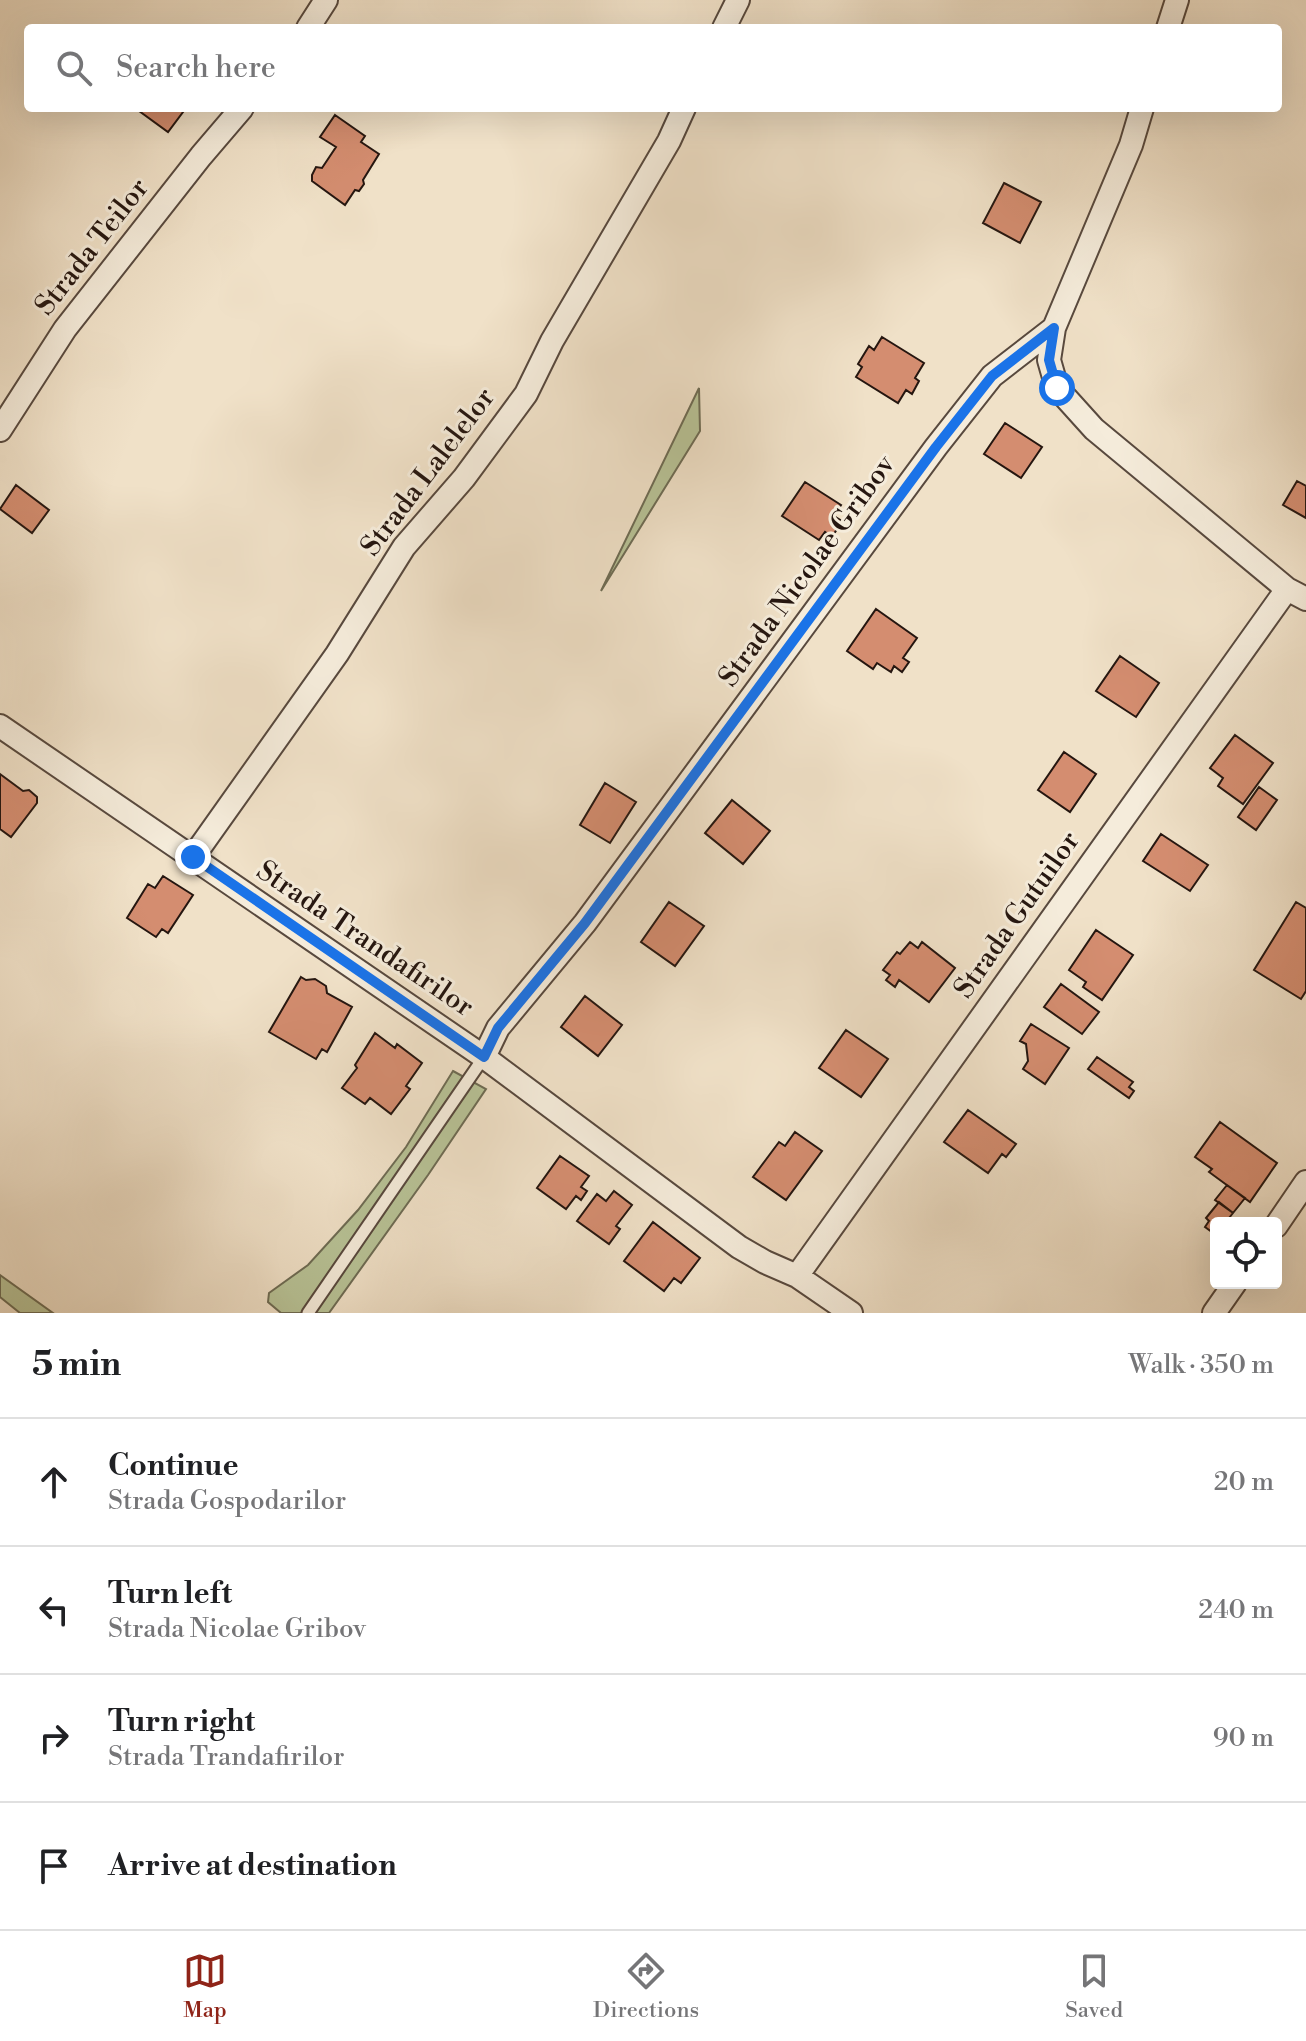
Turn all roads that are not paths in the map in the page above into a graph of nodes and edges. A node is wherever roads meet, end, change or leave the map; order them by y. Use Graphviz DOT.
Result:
graph roads {
  1 [pos="326,0"];
  2 [pos="738,0"];
  3 [pos="1177,0"];
  4 [pos="311,24"];
  5 [pos="726,24"];
  6 [pos="1169,24"];
  7 [pos="239,112"];
  8 [pos="682,112"];
  9 [pos="1141,112"];
  10 [pos="1054,328"];
  11 [pos="0,430"];
  12 [pos="1296,594"];
  13 [pos="0,726"];
  14 [pos="193,857"];
  15 [pos="484,1057"];
  16 [pos="1306,1182"];
  17 [pos="1282,1217"];
  18 [pos="797,1276"];
  19 [pos="1231,1289"];
  20 [pos="308,1313"];
  21 [pos="851,1313"];
  22 [pos="1214,1313"];
  1 -- 4 [label="street"];
  2 -- 5 [label="street"];
  3 -- 6 [label="street"];
  7 -- 11 [label="street, Strada Teilor"];
  8 -- 14 [label="street, Strada Lalelelor"];
  9 -- 10 [label="street, Strada Nicolae Gribov"];
  10 -- 12 [label="street"];
  10 -- 15 [label="street, Strada Nicolae Gribov"];
  12 -- 18 [label="street, Strada Gutuilor"];
  13 -- 14 [label="street, Strada Trandafirilor"];
  14 -- 15 [label="street, Strada Trandafirilor"];
  15 -- 18 [label="street, Strada Trandafirilor"];
  15 -- 20 [label="lane"];
  16 -- 17 [label="street"];
  18 -- 21 [label="street, Strada Trandafirilor"];
  19 -- 22 [label="street"];
}
